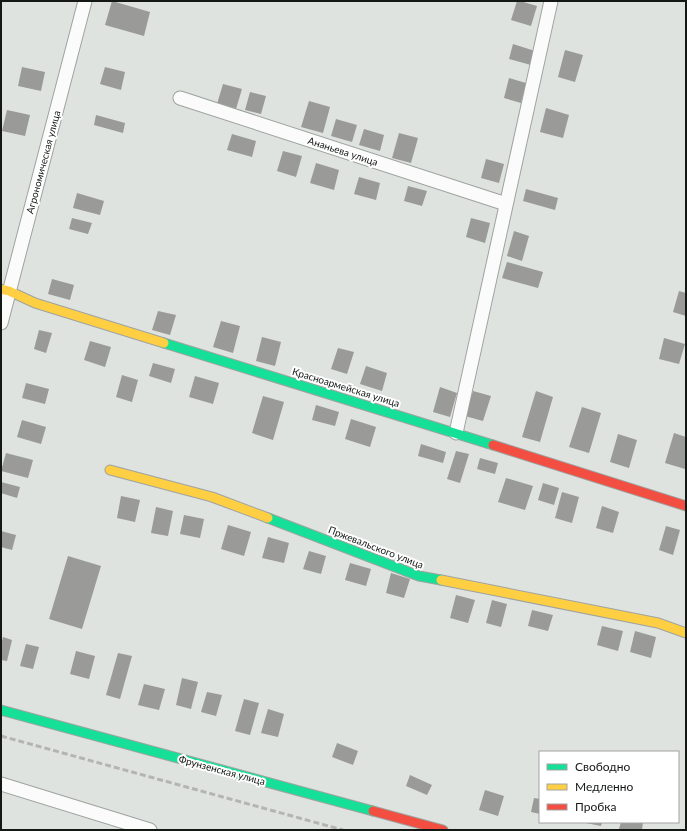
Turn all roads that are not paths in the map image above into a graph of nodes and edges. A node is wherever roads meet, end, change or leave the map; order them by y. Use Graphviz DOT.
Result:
graph roads {
  1 [pos="85,1"];
  2 [pos="551,1"];
  3 [pos="180,98"];
  4 [pos="506,204"];
  5 [pos="5,290"];
  6 [pos="1,323"];
  7 [pos="456,433"];
  8 [pos="110,470"];
  9 [pos="686,506"];
  10 [pos="686,633"];
  11 [pos="1,710"];
  12 [pos="1,784"];
  13 [pos="150,830"];
  14 [pos="443,830"];
  1 -- 5 [label="street, Агрономическая улица"];
  2 -- 4 [label="street"];
  3 -- 4 [label="street, Ананьева улица"];
  4 -- 7 [label="street"];
  5 -- 6 [label="street, Агрономическая улица"];
  5 -- 7 [label="street, Красноармейская улица"];
  7 -- 9 [label="street, Красноармейская улица"];
  8 -- 10 [label="street, Пржевальского улица"];
  11 -- 14 [label="street, Фрунзенская улица"];
  12 -- 13 [label="street"];
}
